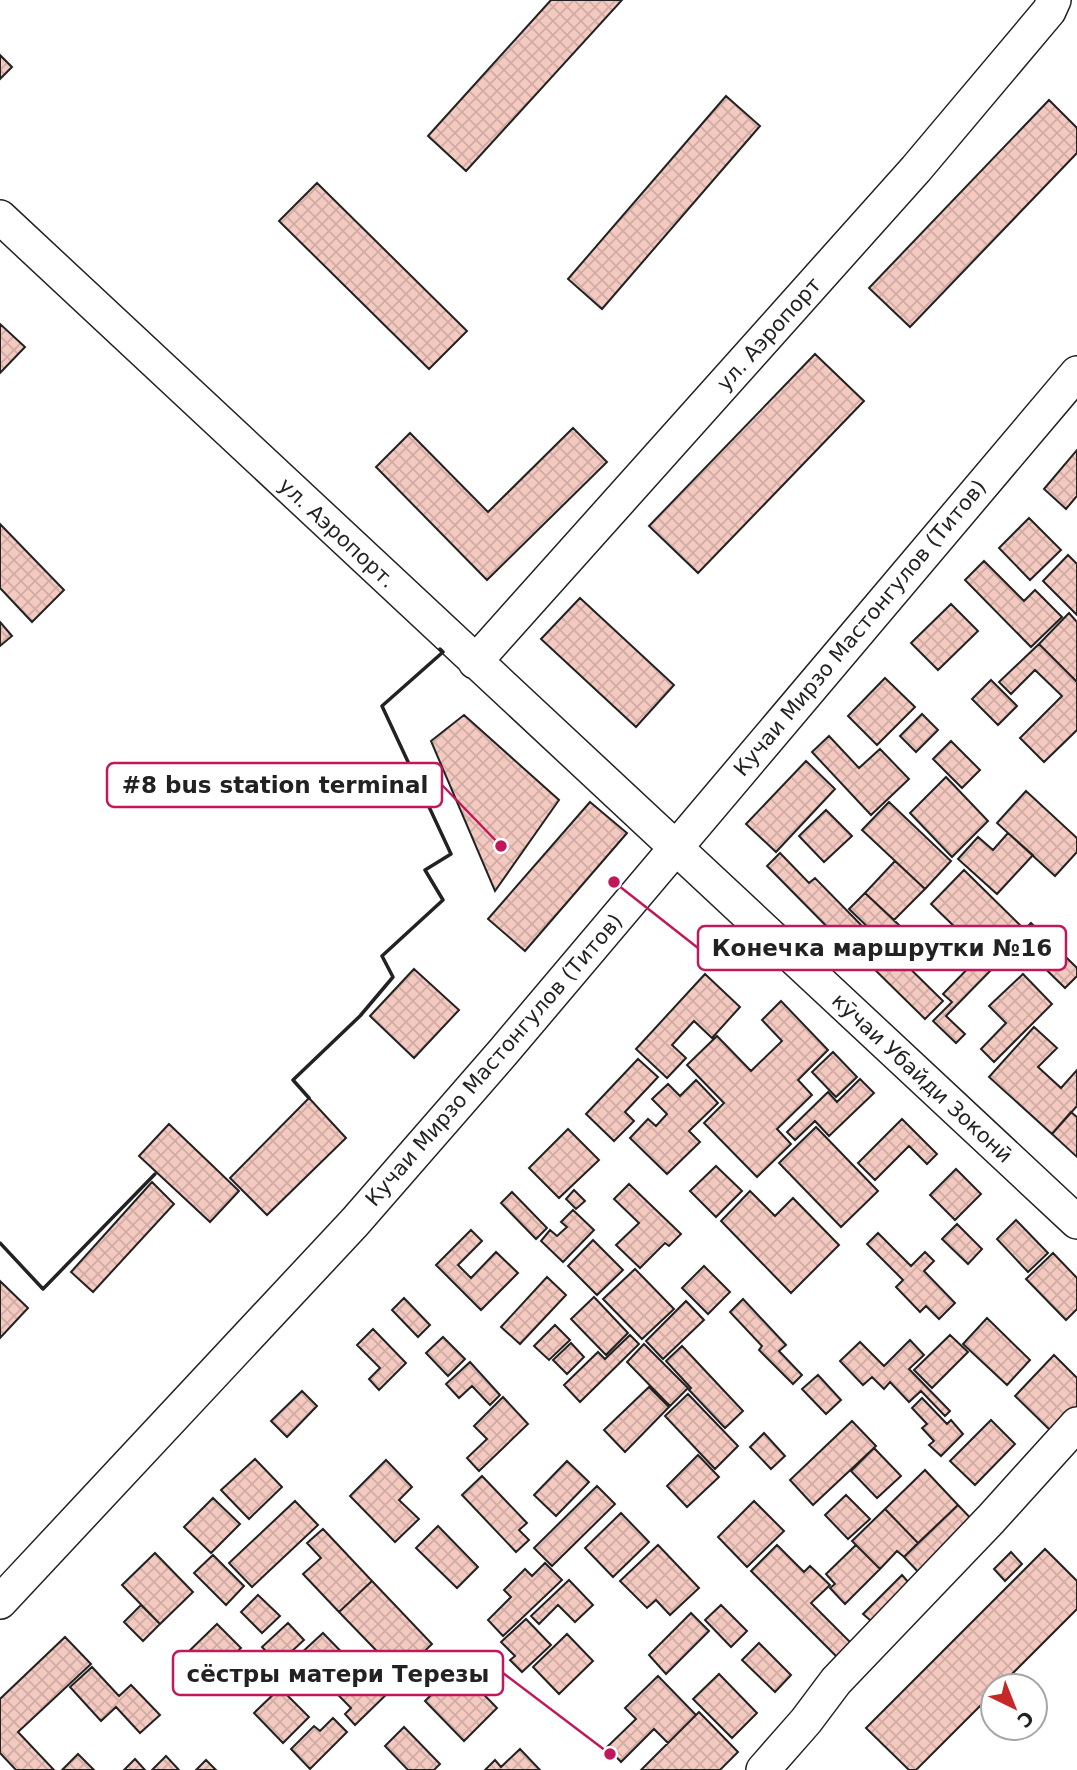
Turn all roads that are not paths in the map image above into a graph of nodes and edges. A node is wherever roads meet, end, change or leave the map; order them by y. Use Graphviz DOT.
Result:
graph roads {
  1 [pos="1054,0"];
  2 [pos="0,217"];
  3 [pos="1077,373"];
  4 [pos="475,662"];
  5 [pos="676,847"];
  6 [pos="1077,1222"];
  7 [pos="1077,1424"];
  8 [pos="0,1602"];
  9 [pos="763,1770"];
  1 -- 4 [label="street, ул. Аэропорт"];
  2 -- 4 [label="street, ул. Аэропорт."];
  3 -- 5 [label="street, Кучаи Мирзо Мастонгулов (Титов)"];
  4 -- 5 [label="street, ул. Аэропорт."];
  5 -- 6 [label="street, кӯчаи Убайди Зоконӣ"];
  5 -- 8 [label="street, Кучаи Мирзо Мастонгулов (Титов)"];
  7 -- 9 [label="street"];
}
